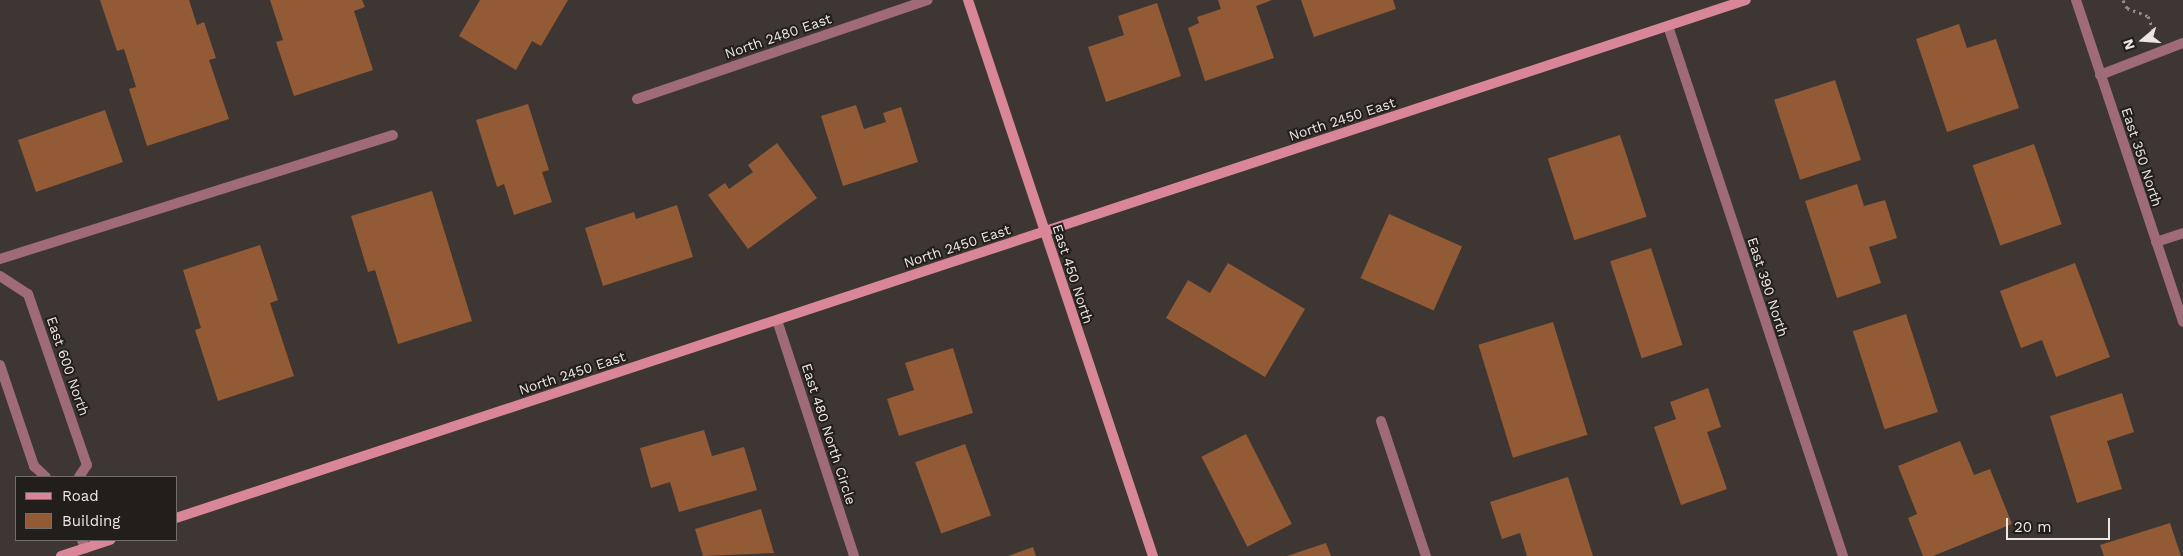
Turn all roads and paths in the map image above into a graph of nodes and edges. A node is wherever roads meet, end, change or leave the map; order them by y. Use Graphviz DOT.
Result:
graph roads {
  1 [pos="928,0"];
  2 [pos="968,0"];
  3 [pos="1746,0"];
  4 [pos="2076,0"];
  5 [pos="2123,0"];
  6 [pos="1668,26"];
  7 [pos="2154,33"];
  8 [pos="2183,42"];
  9 [pos="2100,75"];
  10 [pos="637,99"];
  11 [pos="393,135"];
  12 [pos="1044,232"];
  13 [pos="2183,233"];
  14 [pos="2156,242"];
  15 [pos="0,259"];
  16 [pos="0,276"];
  17 [pos="777,320"];
  18 [pos="2183,322"];
  19 [pos="0,365"];
  20 [pos="1381,421"];
  21 [pos="45,476"];
  22 [pos="80,476"];
  23 [pos="178,517"];
  24 [pos="103,541"];
  25 [pos="83,544"];
  26 [pos="61,556"];
  27 [pos="854,556"];
  28 [pos="1152,556"];
  29 [pos="1426,556"];
  30 [pos="1843,556"];
  1 -- 10 [label="street, North 2480 East"];
  2 -- 12 [label="street, East 450 North"];
  3 -- 6 [label="street, North 2450 East"];
  4 -- 9 [label="street, East 350 North"];
  5 -- 7 [label="path"];
  6 -- 12 [label="street, North 2450 East"];
  6 -- 30 [label="street, East 390 North"];
  8 -- 9 [label="street"];
  9 -- 14 [label="street, East 350 North"];
  11 -- 15 [label="street"];
  12 -- 17 [label="street, North 2450 East"];
  12 -- 28 [label="street, East 450 North"];
  13 -- 14 [label="street"];
  14 -- 18 [label="street, East 350 North"];
  16 -- 22 [label="street, East 600 North"];
  17 -- 23 [label="street, North 2450 East"];
  17 -- 27 [label="street, East 480 North Circle"];
  19 -- 21 [label="street"];
  20 -- 29 [label="street"];
  24 -- 25 [label="street"];
  25 -- 26 [label="street"];
}
